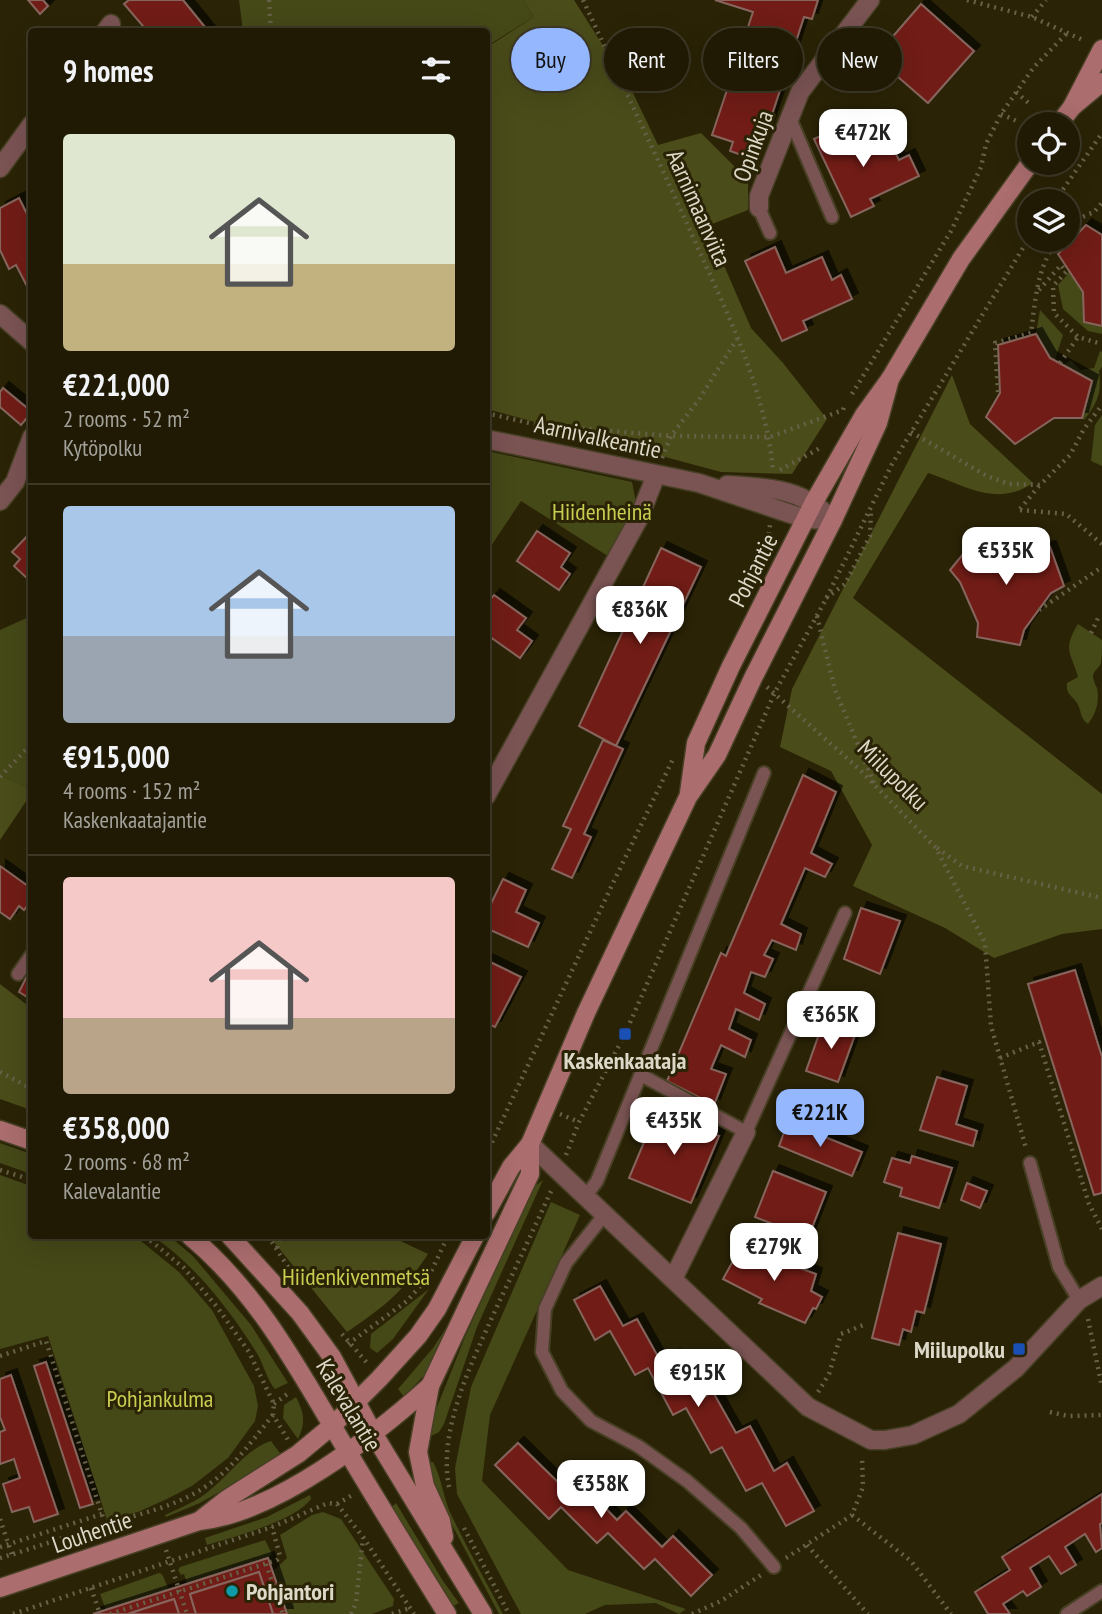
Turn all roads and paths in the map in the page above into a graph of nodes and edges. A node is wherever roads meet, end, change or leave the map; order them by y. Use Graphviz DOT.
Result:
graph roads {
  1 [pos="269,0"];
  2 [pos="583,0"];
  3 [pos="870,0"];
  4 [pos="967,0"];
  5 [pos="1046,0"];
  6 [pos="1032,17"];
  7 [pos="271,28"];
  8 [pos="1067,33"];
  9 [pos="1096,46"];
  10 [pos="1102,82"];
  11 [pos="1016,92"];
  12 [pos="1031,105"];
  13 [pos="1073,107"];
  14 [pos="1069,112"];
  15 [pos="1001,114"];
  16 [pos="789,116"];
  17 [pos="1017,121"];
  18 [pos="28,130"];
  19 [pos="1102,133"];
  20 [pos="990,164"];
  21 [pos="981,167"];
  22 [pos="0,168"];
  23 [pos="1021,175"];
  24 [pos="1063,189"];
  25 [pos="1102,203"];
  26 [pos="759,208"];
  27 [pos="832,217"];
  28 [pos="1080,218"];
  29 [pos="770,233"];
  30 [pos="1020,252"];
  31 [pos="1048,252"];
  32 [pos="1037,294"];
  33 [pos="0,314"];
  34 [pos="1078,337"];
  35 [pos="28,338"];
  36 [pos="738,338"];
  37 [pos="1102,344"];
  38 [pos="1060,363"];
  39 [pos="890,379"];
  40 [pos="998,392"];
  41 [pos="1102,405"];
  42 [pos="843,410"];
  43 [pos="490,414"];
  44 [pos="836,422"];
  45 [pos="911,432"];
  46 [pos="671,436"];
  47 [pos="770,437"];
  48 [pos="490,440"];
  49 [pos="823,446"];
  50 [pos="28,448"];
  51 [pos="656,475"];
  52 [pos="699,483"];
  53 [pos="1040,485"];
  54 [pos="0,501"];
  55 [pos="772,506"];
  56 [pos="871,508"];
  57 [pos="810,511"];
  58 [pos="833,520"];
  59 [pos="1102,544"];
  60 [pos="766,559"];
  61 [pos="1102,567"];
  62 [pos="826,599"];
  63 [pos="1102,606"];
  64 [pos="1039,610"];
  65 [pos="1101,614"];
  66 [pos="817,615"];
  67 [pos="1091,633"];
  68 [pos="775,692"];
  69 [pos="28,747"];
  70 [pos="678,747"];
  71 [pos="764,773"];
  72 [pos="0,776"];
  73 [pos="875,786"];
  74 [pos="490,789"];
  75 [pos="688,796"];
  76 [pos="936,848"];
  77 [pos="1102,898"];
  78 [pos="845,913"];
  79 [pos="28,960"];
  80 [pos="18,974"];
  81 [pos="1000,1058"];
  82 [pos="0,1072"];
  83 [pos="640,1075"];
  84 [pos="28,1087"];
  85 [pos="0,1130"];
  86 [pos="746,1132"];
  87 [pos="28,1140"];
  88 [pos="530,1144"];
  89 [pos="490,1146"];
  90 [pos="1030,1163"];
  91 [pos="0,1170"];
  92 [pos="559,1171"];
  93 [pos="28,1179"];
  94 [pos="586,1196"];
  95 [pos="490,1206"];
  96 [pos="605,1214"];
  97 [pos="1102,1229"];
  98 [pos="149,1239"];
  99 [pos="193,1239"];
  100 [pos="233,1239"];
  101 [pos="279,1239"];
  102 [pos="447,1239"];
  103 [pos="473,1239"];
  104 [pos="276,1249"];
  105 [pos="673,1279"];
  106 [pos="1102,1286"];
  107 [pos="1079,1300"];
  108 [pos="866,1324"];
  109 [pos="350,1342"];
  110 [pos="0,1356"];
  111 [pos="430,1386"];
  112 [pos="1102,1387"];
  113 [pos="356,1401"];
  114 [pos="808,1408"];
  115 [pos="1050,1412"];
  116 [pos="273,1415"];
  117 [pos="1102,1415"];
  118 [pos="333,1425"];
  119 [pos="373,1433"];
  120 [pos="871,1440"];
  121 [pos="291,1443"];
  122 [pos="348,1452"];
  123 [pos="450,1497"];
  124 [pos="102,1514"];
  125 [pos="852,1515"];
  126 [pos="0,1519"];
  127 [pos="200,1521"];
  128 [pos="460,1521"];
  129 [pos="105,1524"];
  130 [pos="272,1527"];
  131 [pos="363,1537"];
  132 [pos="8,1544"];
  133 [pos="807,1545"];
  134 [pos="0,1547"];
  135 [pos="447,1553"];
  136 [pos="12,1555"];
  137 [pos="0,1558"];
  138 [pos="170,1563"];
  139 [pos="266,1564"];
  140 [pos="774,1567"];
  141 [pos="0,1588"];
  142 [pos="92,1588"];
  143 [pos="1102,1591"];
  144 [pos="180,1593"];
  145 [pos="410,1608"];
  146 [pos="13,1614"];
  147 [pos="100,1614"];
  148 [pos="110,1614"];
  149 [pos="187,1614"];
  150 [pos="282,1614"];
  151 [pos="351,1614"];
  152 [pos="392,1614"];
  153 [pos="414,1614"];
  154 [pos="447,1614"];
  155 [pos="483,1614"];
  156 [pos="509,1614"];
  157 [pos="692,1614"];
  158 [pos="868,1614"];
  159 [pos="951,1614"];
  160 [pos="1067,1614"];
  1 -- 7 [label="path"];
  2 -- 36 [label="path, Aarnimaanviita"];
  3 -- 16 [label="street, Opinkuja"];
  4 -- 6 [label="path"];
  5 -- 6 [label="path"];
  6 -- 8 [label="path"];
  8 -- 9 [label="path"];
  8 -- 11 [label="path"];
  9 -- 13 [label="main road"];
  10 -- 13 [label="main road"];
  11 -- 12 [label="path"];
  11 -- 15 [label="path"];
  13 -- 14 [label="main road"];
  15 -- 17 [label="path"];
  15 -- 21 [label="path"];
  16 -- 26 [label="street, Opinkuja"];
  16 -- 27 [label="lane"];
  18 -- 22 [label="street"];
  19 -- 24 [label="path"];
  20 -- 21 [label="path"];
  21 -- 42 [label="path"];
  23 -- 39 [label="main road, Pohjantie"];
  25 -- 28 [label="path"];
  26 -- 29 [label="lane"];
  30 -- 45 [label="path"];
  31 -- 32 [label="path"];
  32 -- 34 [label="path"];
  32 -- 40 [label="path"];
  33 -- 35 [label="street"];
  34 -- 37 [label="path"];
  34 -- 38 [label="path"];
  36 -- 46 [label="path"];
  36 -- 47 [label="path, Aarnimaanviita"];
  39 -- 57 [label="main road, Pohjantie"];
  39 -- 58 [label="main road, Pohjantie"];
  41 -- 53 [label="path"];
  42 -- 44 [label="path"];
  42 -- 47 [label="path"];
  43 -- 46 [label="path"];
  45 -- 53 [label="path"];
  45 -- 56 [label="path"];
  46 -- 47 [label="path"];
  46 -- 51 [label="path"];
  47 -- 49 [label="path, Aarnimaanviita"];
  48 -- 51 [label="street, Aarnivalkeantie"];
  50 -- 54 [label="street"];
  51 -- 52 [label="street, Aarnivalkeantie"];
  51 -- 74 [label="street"];
  52 -- 55 [label="street, Aarnivalkeantie"];
  52 -- 57 [label="street, Aarnivalkeantie"];
  53 -- 59 [label="path"];
  55 -- 57 [label="street, Aarnivalkeantie"];
  55 -- 60 [label="path"];
  56 -- 62 [label="path"];
  56 -- 62 [label="path"];
  57 -- 58 [label="street, Aarnivalkeantie"];
  57 -- 75 [label="main road, Pohjantie"];
  58 -- 75 [label="main road, Pohjantie"];
  61 -- 64 [label="path"];
  62 -- 66 [label="path"];
  63 -- 65 [label="path"];
  65 -- 67 [label="path"];
  66 -- 68 [label="path"];
  66 -- 73 [label="path"];
  68 -- 73 [label="path, Miilupolku"];
  68 -- 92 [label="path"];
  69 -- 72 [label="path"];
  70 -- 89 [label="path"];
  71 -- 83 [label="lane"];
  73 -- 76 [label="path, Miilupolku"];
  75 -- 88 [label="main road, Pohjantie"];
  76 -- 77 [label="path"];
  76 -- 81 [label="path, Miilupolku"];
  78 -- 86 [label="lane"];
  79 -- 80 [label="lane"];
  81 -- 90 [label="path, Miilupolku"];
  81 -- 97 [label="path"];
  82 -- 84 [label="path"];
  83 -- 86 [label="lane"];
  83 -- 94 [label="lane"];
  85 -- 87 [label="main road"];
  86 -- 105 [label="street"];
  88 -- 92 [label="street"];
  88 -- 95 [label="main road, Pohjantie"];
  88 -- 111 [label="main road, Pohjantie"];
  90 -- 107 [label="lane"];
  91 -- 93 [label="path"];
  92 -- 94 [label="street"];
  92 -- 123 [label="path"];
  94 -- 96 [label="street"];
  96 -- 105 [label="street"];
  96 -- 140 [label="lane"];
  98 -- 116 [label="path"];
  99 -- 118 [label="main road, Kalevalantie"];
  100 -- 113 [label="main road, Kalevalantie"];
  101 -- 104 [label="path"];
  102 -- 109 [label="path"];
  103 -- 113 [label="main road"];
  105 -- 114 [label="street"];
  106 -- 107 [label="street"];
  107 -- 112 [label="path"];
  107 -- 120 [label="street"];
  108 -- 114 [label="path"];
  110 -- 124 [label="path"];
  111 -- 119 [label="main road, Pohjantie"];
  111 -- 135 [label="main road, Pohjantie"];
  113 -- 118 [label="main road, Louhentie"];
  113 -- 119 [label="main road, Kalevalantie"];
  114 -- 120 [label="street"];
  115 -- 117 [label="path"];
  116 -- 121 [label="path"];
  116 -- 129 [label="path"];
  118 -- 122 [label="main road, Kalevalantie"];
  118 -- 127 [label="main road, Louhentie"];
  119 -- 122 [label="main road, Pohjantie"];
  119 -- 135 [label="main road, Kalevalantie"];
  120 -- 125 [label="path"];
  122 -- 127 [label="main road, Louhentie"];
  122 -- 154 [label="main road, Kalevalantie"];
  124 -- 129 [label="path"];
  124 -- 132 [label="path"];
  125 -- 133 [label="path"];
  125 -- 159 [label="path"];
  126 -- 132 [label="path"];
  127 -- 141 [label="main road, Louhentie"];
  128 -- 156 [label="path"];
  129 -- 136 [label="path"];
  130 -- 131 [label="path"];
  130 -- 138 [label="path"];
  130 -- 139 [label="path"];
  131 -- 145 [label="path"];
  131 -- 151 [label="path"];
  132 -- 134 [label="path"];
  132 -- 136 [label="path"];
  133 -- 140 [label="path"];
  133 -- 158 [label="path"];
  135 -- 155 [label="main road, Kalevalantie"];
  136 -- 137 [label="path"];
  138 -- 142 [label="path"];
  138 -- 144 [label="path"];
  139 -- 144 [label="path"];
  139 -- 150 [label="path"];
  140 -- 157 [label="path"];
  142 -- 146 [label="path"];
  142 -- 147 [label="path"];
  143 -- 160 [label="lane"];
  144 -- 148 [label="path"];
  144 -- 149 [label="path"];
  145 -- 152 [label="path"];
  145 -- 153 [label="path"];
}
